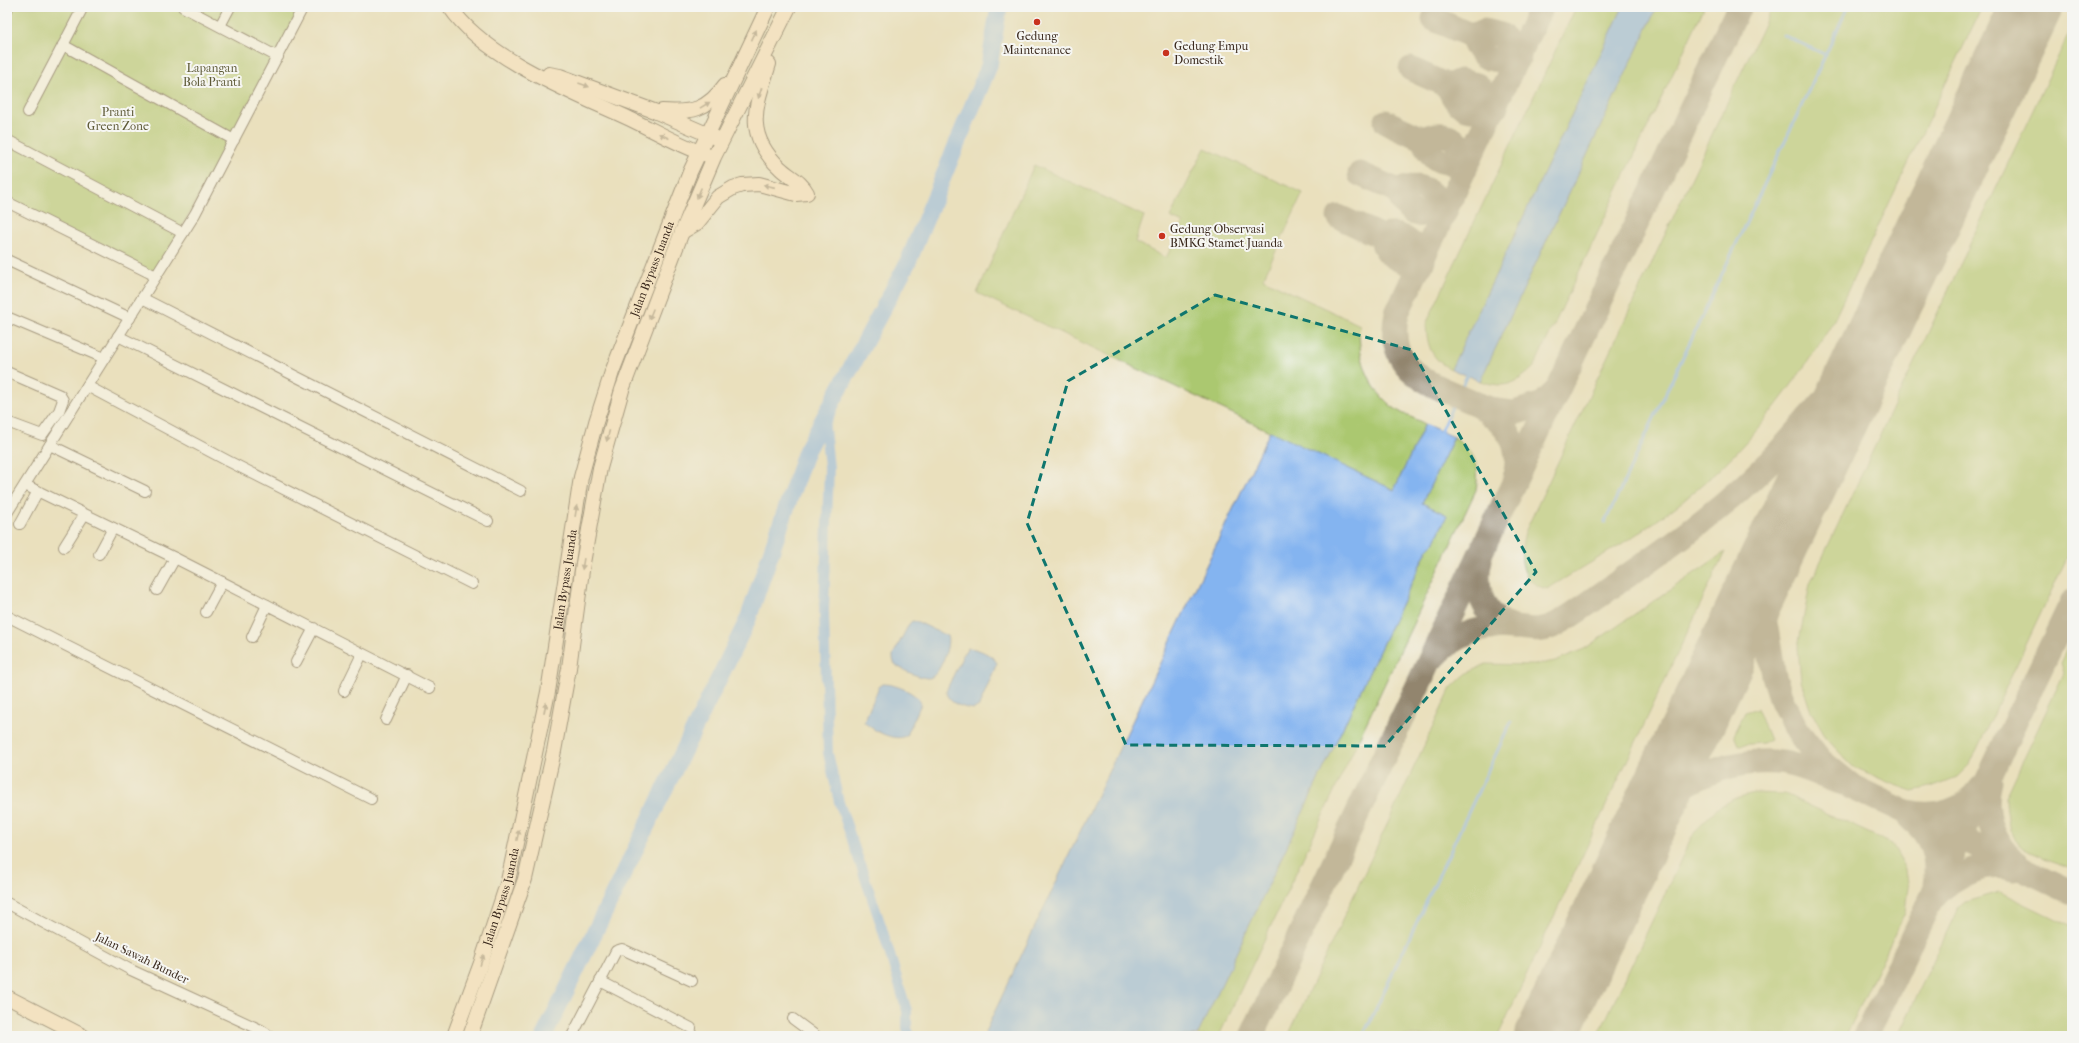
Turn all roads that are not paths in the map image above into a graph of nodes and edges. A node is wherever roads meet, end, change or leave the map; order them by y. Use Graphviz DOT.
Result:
graph roads {
  1 [pos="8,7"];
  2 [pos="83,7"];
  3 [pos="183,7"];
  4 [pos="230,7"];
  5 [pos="303,7"];
  6 [pos="450,7"];
  7 [pos="768,7"];
  8 [pos="789,7"];
  9 [pos="7,10"];
  10 [pos="220,26"];
  11 [pos="779,29"];
  12 [pos="63,45"];
  13 [pos="278,57"];
  14 [pos="742,62"];
  15 [pos="533,72"];
  16 [pos="654,111"];
  17 [pos="28,112"];
  18 [pos="708,134"];
  19 [pos="7,140"];
  20 [pos="234,140"];
  21 [pos="721,142"];
  22 [pos="700,152"];
  23 [pos="714,157"];
  24 [pos="7,202"];
  25 [pos="682,232"];
  26 [pos="183,233"];
  27 [pos="7,260"];
  28 [pos="156,276"];
  29 [pos="142,298"];
  30 [pos="7,318"];
  31 [pos="130,318"];
  32 [pos="118,336"];
  33 [pos="104,358"];
  34 [pos="7,372"];
  35 [pos="87,386"];
  36 [pos="59,411"];
  37 [pos="68,416"];
  38 [pos="7,422"];
  39 [pos="56,426"];
  40 [pos="50,445"];
  41 [pos="25,485"];
  42 [pos="145,491"];
  43 [pos="522,491"];
  44 [pos="38,492"];
  45 [pos="7,514"];
  46 [pos="84,515"];
  47 [pos="488,520"];
  48 [pos="20,524"];
  49 [pos="113,528"];
  50 [pos="64,547"];
  51 [pos="99,554"];
  52 [pos="175,558"];
  53 [pos="222,582"];
  54 [pos="472,584"];
  55 [pos="157,590"];
  56 [pos="267,605"];
  57 [pos="206,612"];
  58 [pos="7,616"];
  59 [pos="314,628"];
  60 [pos="252,637"];
  61 [pos="362,654"];
  62 [pos="296,662"];
  63 [pos="407,675"];
  64 [pos="430,688"];
  65 [pos="344,691"];
  66 [pos="386,720"];
  67 [pos="371,799"];
  68 [pos="7,903"];
  69 [pos="600,981"];
  70 [pos="692,981"];
  71 [pos="473,984"];
  72 [pos="487,988"];
  73 [pos="7,997"];
  74 [pos="793,1019"];
  75 [pos="691,1028"];
  76 [pos="267,1035"];
  77 [pos="83,1036"];
  78 [pos="454,1036"];
  79 [pos="470,1036"];
  80 [pos="572,1036"];
  81 [pos="816,1036"];
  1 -- 9 [label="street"];
  2 -- 12 [label="street"];
  3 -- 10 [label="street"];
  4 -- 10 [label="street"];
  5 -- 13 [label="street"];
  6 -- 15 [label="main road"];
  14 -- 7 [label="main road, one-way"];
  8 -- 11 [label="main road"];
  10 -- 13 [label="street"];
  11 -- 21 [label="main road, Jalan Bypass Juanda"];
  11 -- 25 [label="main road, one-way"];
  12 -- 17 [label="street"];
  12 -- 20 [label="street"];
  13 -- 20 [label="street"];
  16 -- 14 [label="main road, one-way"];
  14 -- 18 [label="main road, Jalan Bypass Juanda"];
  15 -- 16 [label="main road, one-way"];
  22 -- 15 [label="main road, one-way"];
  16 -- 18 [label="main road"];
  18 -- 21 [label="main road"];
  18 -- 22 [label="main road, Jalan Bypass Juanda"];
  19 -- 26 [label="street"];
  20 -- 26 [label="street"];
  21 -- 23 [label="main road, Jalan Bypass Juanda"];
  22 -- 23 [label="main road"];
  71 -- 22 [label="main road, Jalan Bypass Juanda, one-way"];
  23 -- 25 [label="main road, Jalan Bypass Juanda, one-way"];
  24 -- 28 [label="street"];
  25 -- 72 [label="main road, Jalan Bypass Juanda, one-way"];
  26 -- 28 [label="street"];
  27 -- 31 [label="street"];
  28 -- 29 [label="street"];
  29 -- 31 [label="street"];
  29 -- 43 [label="street"];
  30 -- 33 [label="street"];
  31 -- 32 [label="street"];
  32 -- 33 [label="street"];
  32 -- 47 [label="street"];
  33 -- 35 [label="street"];
  34 -- 36 [label="street"];
  35 -- 37 [label="street"];
  35 -- 54 [label="street"];
  36 -- 37 [label="street"];
  36 -- 39 [label="street"];
  37 -- 39 [label="street"];
  38 -- 39 [label="street"];
  39 -- 40 [label="street"];
  40 -- 41 [label="street"];
  40 -- 42 [label="street"];
  41 -- 44 [label="street"];
  41 -- 45 [label="street"];
  44 -- 46 [label="street"];
  44 -- 48 [label="street"];
  46 -- 49 [label="street"];
  46 -- 50 [label="street"];
  49 -- 51 [label="street"];
  49 -- 52 [label="street"];
  52 -- 53 [label="street"];
  52 -- 55 [label="street"];
  53 -- 56 [label="street"];
  53 -- 57 [label="street"];
  56 -- 59 [label="street"];
  56 -- 60 [label="street"];
  58 -- 67 [label="street"];
  59 -- 61 [label="street"];
  59 -- 62 [label="street"];
  61 -- 63 [label="street"];
  61 -- 65 [label="street"];
  63 -- 64 [label="street"];
  63 -- 66 [label="street"];
  68 -- 76 [label="street, Jalan Sawah Bunder"];
  69 -- 70 [label="street"];
  69 -- 75 [label="street"];
  69 -- 80 [label="street"];
  71 -- 72 [label="main road"];
  71 -- 78 [label="main road, Jalan Bypass Juanda"];
  72 -- 79 [label="main road, Jalan Bypass Juanda"];
  73 -- 77 [label="main road"];
  74 -- 81 [label="street"];
}
